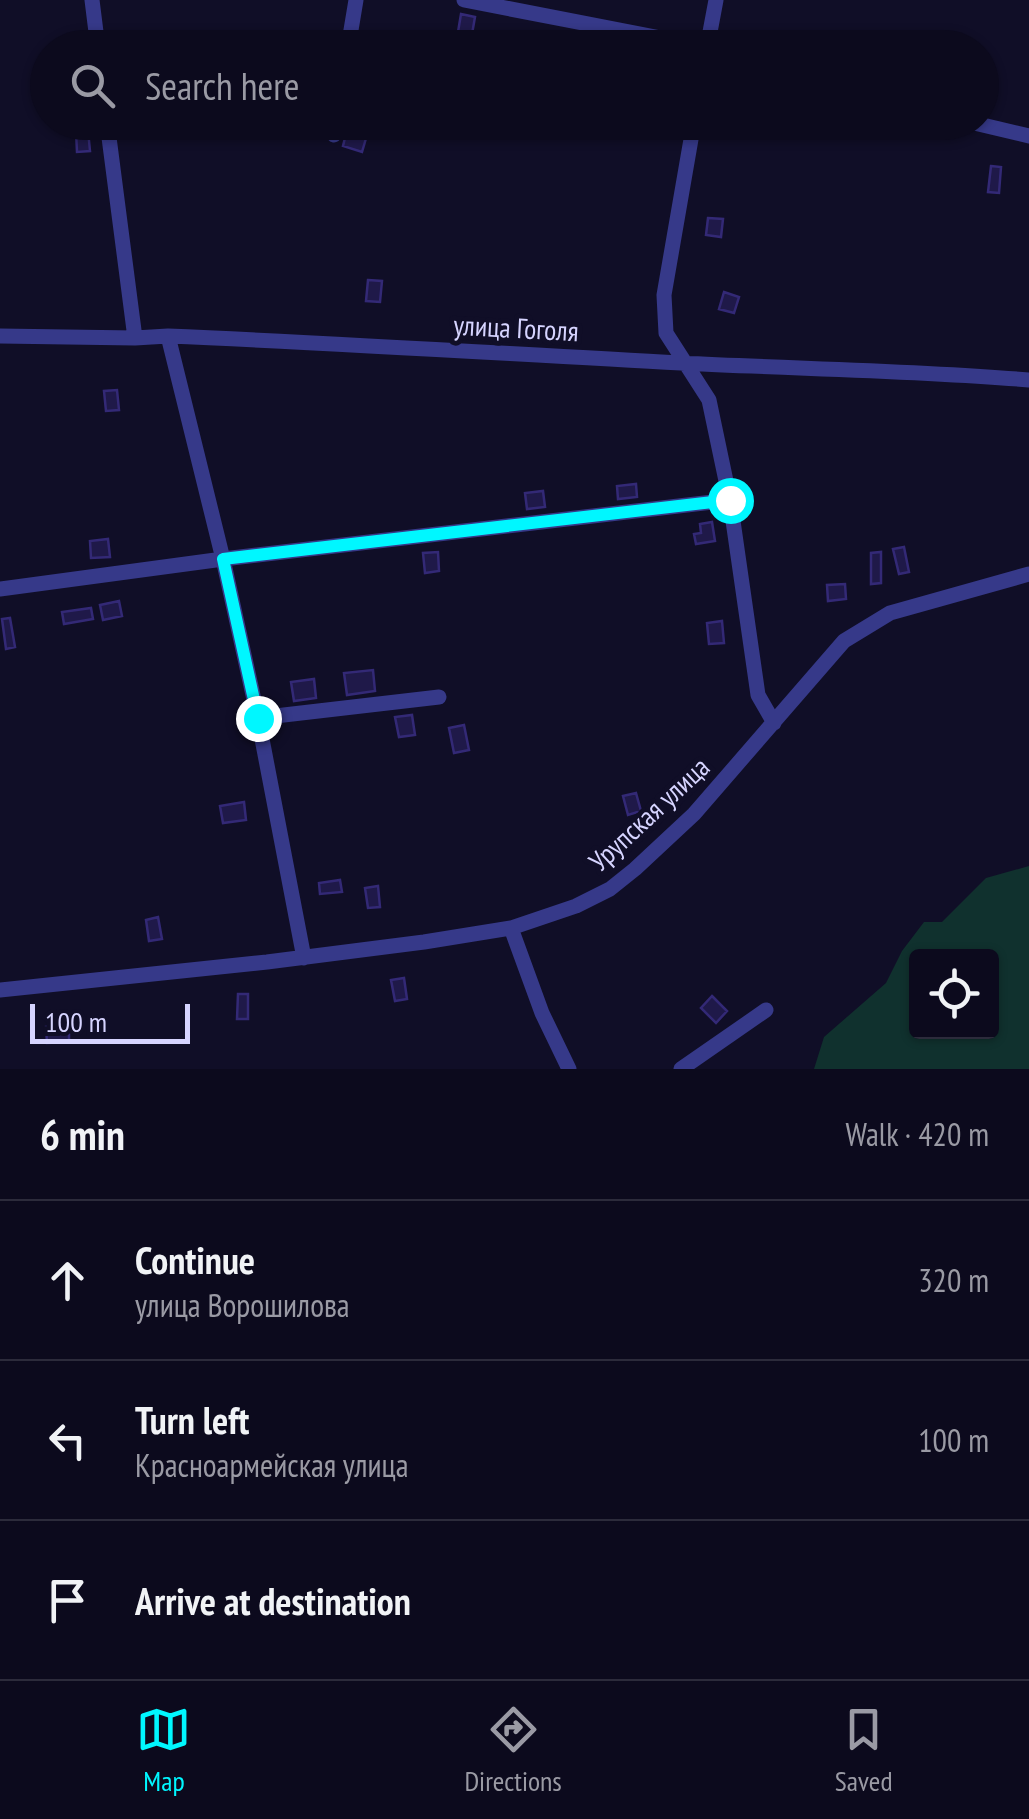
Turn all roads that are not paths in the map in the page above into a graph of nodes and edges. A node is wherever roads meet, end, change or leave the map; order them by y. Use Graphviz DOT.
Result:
graph roads {
  1 [pos="92,0"];
  2 [pos="356,0"];
  3 [pos="464,0"];
  4 [pos="716,0"];
  5 [pos="96,30"];
  6 [pos="351,30"];
  7 [pos="619,30"];
  8 [pos="710,30"];
  9 [pos="999,129"];
  10 [pos="1029,136"];
  11 [pos="109,140"];
  12 [pos="691,140"];
  13 [pos="0,336"];
  14 [pos="168,336"];
  15 [pos="135,338"];
  16 [pos="684,363"];
  17 [pos="1029,380"];
  18 [pos="730,500"];
  19 [pos="223,559"];
  20 [pos="1029,574"];
  21 [pos="0,588"];
  22 [pos="440,697"];
  23 [pos="258,718"];
  24 [pos="774,723"];
  25 [pos="511,928"];
  26 [pos="304,958"];
  27 [pos="0,990"];
  28 [pos="766,1010"];
  29 [pos="568,1069"];
  30 [pos="682,1069"];
  1 -- 5 [label="street"];
  2 -- 6 [label="street"];
  3 -- 7 [label="street"];
  4 -- 8 [label="street"];
  9 -- 10 [label="street"];
  11 -- 15 [label="street"];
  12 -- 16 [label="street"];
  13 -- 15 [label="street, улица Гоголя"];
  14 -- 15 [label="street, улица Гоголя"];
  14 -- 16 [label="street, улица Гоголя"];
  14 -- 19 [label="street"];
  16 -- 17 [label="street, улица Гоголя"];
  16 -- 18 [label="street"];
  18 -- 19 [label="street"];
  18 -- 24 [label="street"];
  19 -- 21 [label="street"];
  19 -- 23 [label="street"];
  20 -- 24 [label="street, Урупская улица"];
  22 -- 23 [label="street"];
  23 -- 26 [label="street"];
  24 -- 25 [label="street, Урупская улица"];
  25 -- 26 [label="street, Урупская улица"];
  25 -- 29 [label="street"];
  26 -- 27 [label="street, Урупская улица"];
  28 -- 30 [label="street"];
}
